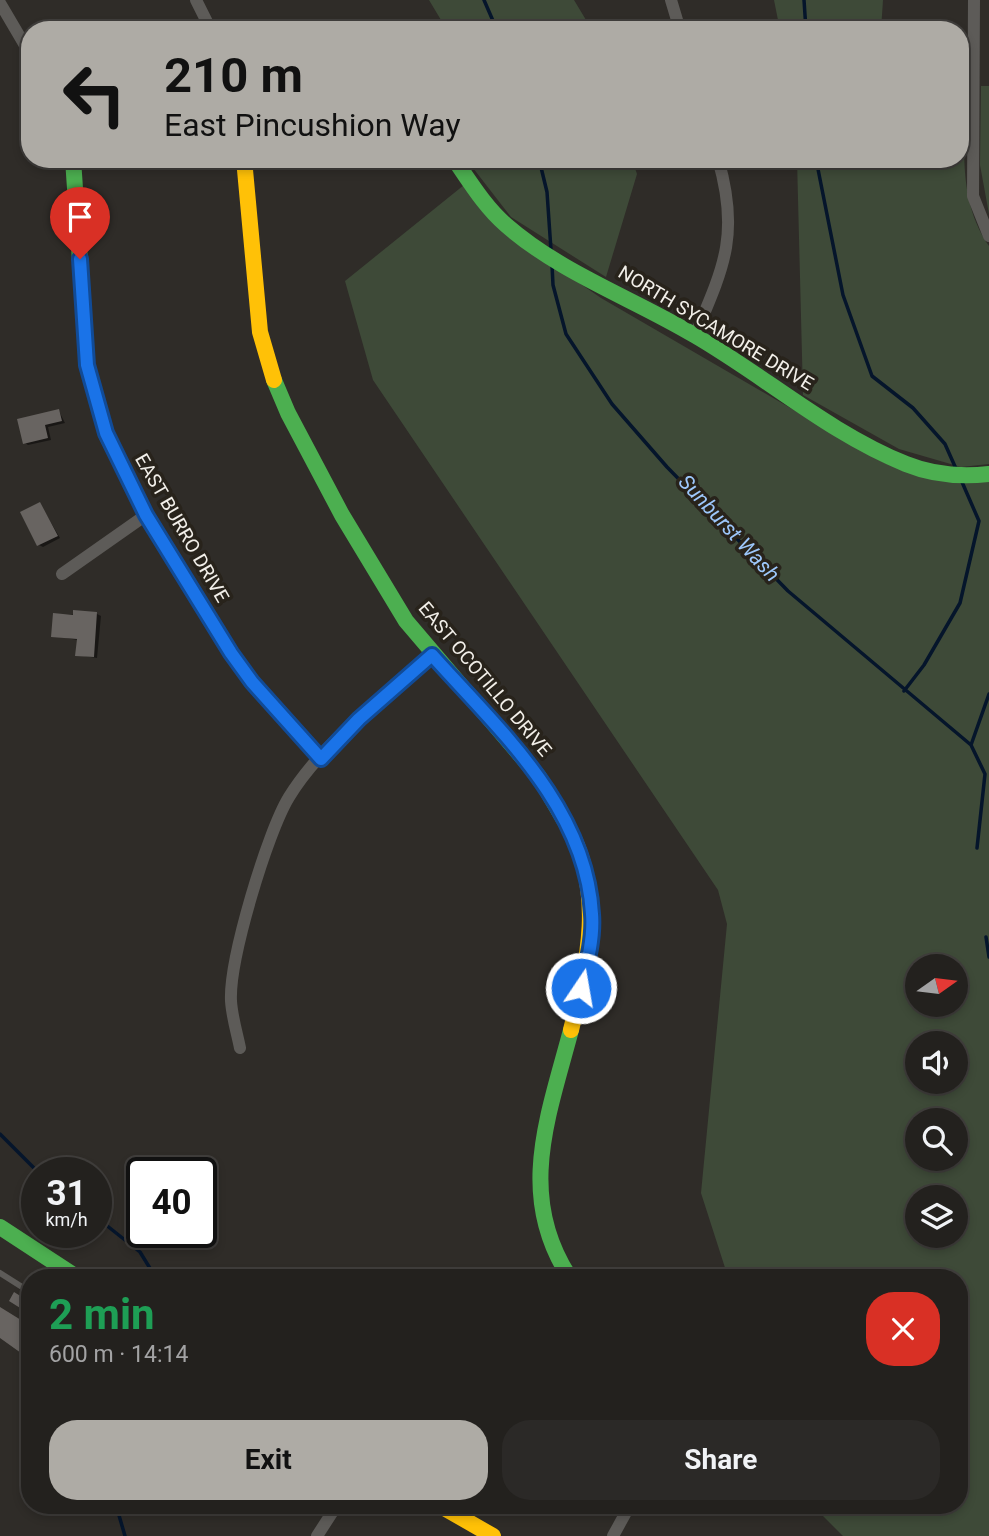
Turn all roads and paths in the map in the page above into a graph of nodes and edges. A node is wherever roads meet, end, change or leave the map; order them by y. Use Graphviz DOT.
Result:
graph roads {
  1 [pos="195,0"];
  2 [pos="671,0"];
  3 [pos="974,0"];
  4 [pos="0,3"];
  5 [pos="206,21"];
  6 [pos="677,21"];
  7 [pos="21,39"];
  8 [pos="73,168"];
  9 [pos="245,168"];
  10 [pos="461,168"];
  11 [pos="720,168"];
  12 [pos="989,236"];
  13 [pos="695,335"];
  14 [pos="989,474"];
  15 [pos="146,515"];
  16 [pos="62,574"];
  17 [pos="432,655"];
  18 [pos="321,759"];
  19 [pos="240,1048"];
  20 [pos="0,1227"];
  21 [pos="64,1269"];
  22 [pos="565,1269"];
  23 [pos="0,1273"];
  24 [pos="21,1286"];
  25 [pos="331,1514"];
  26 [pos="455,1514"];
  27 [pos="625,1514"];
  28 [pos="317,1536"];
  29 [pos="493,1536"];
  30 [pos="613,1536"];
  1 -- 5 [label="street"];
  2 -- 6 [label="street"];
  3 -- 12 [label="street"];
  4 -- 7 [label="street"];
  8 -- 15 [label="street, EAST BURRO DRIVE"];
  9 -- 17 [label="street, EAST OCOTILLO DRIVE"];
  10 -- 13 [label="street, NORTH SYCAMORE DRIVE"];
  11 -- 13 [label="street"];
  13 -- 14 [label="street, NORTH SYCAMORE DRIVE"];
  15 -- 16 [label="street"];
  15 -- 18 [label="street, EAST BURRO DRIVE"];
  17 -- 18 [label="street"];
  17 -- 22 [label="street, EAST OCOTILLO DRIVE"];
  18 -- 19 [label="street"];
  20 -- 21 [label="street"];
  23 -- 24 [label="lane"];
  25 -- 28 [label="street"];
  26 -- 29 [label="street"];
  27 -- 30 [label="street"];
}
